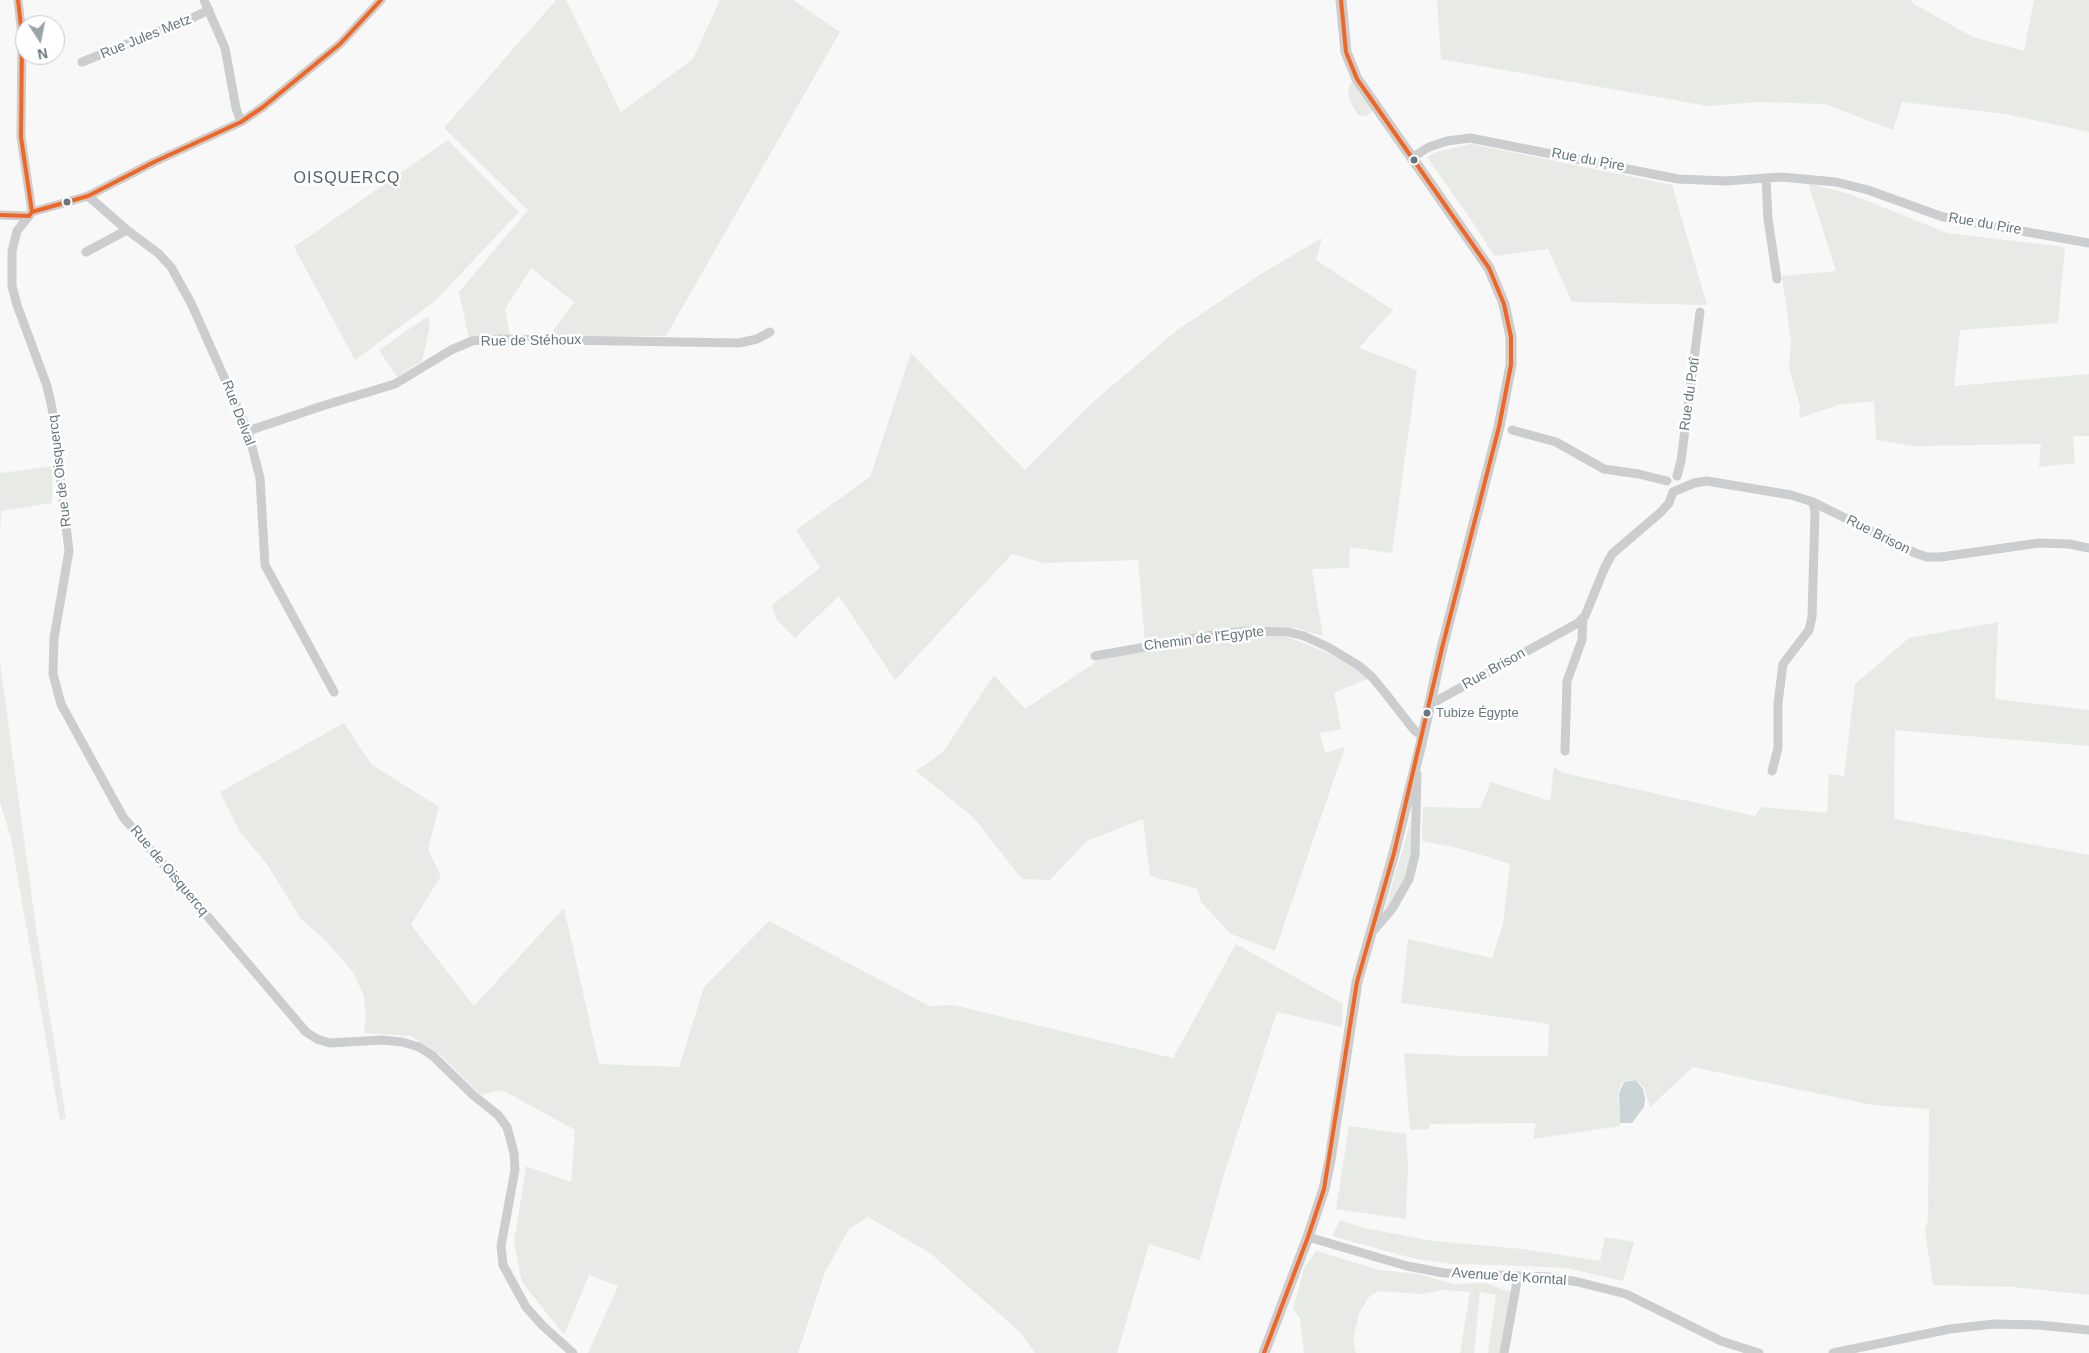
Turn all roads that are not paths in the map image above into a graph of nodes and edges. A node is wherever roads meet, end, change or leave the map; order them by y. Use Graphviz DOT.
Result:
graph roads {
  1 [pos="204,0"];
  2 [pos="381,0"];
  3 [pos="1341,0"];
  4 [pos="18,3"];
  5 [pos="209,10"];
  6 [pos="82,62"];
  7 [pos="241,122"];
  8 [pos="1413,157"];
  9 [pos="1766,178"];
  10 [pos="88,196"];
  11 [pos="31,214"];
  12 [pos="0,215"];
  13 [pos="126,230"];
  14 [pos="2089,243"];
  15 [pos="86,252"];
  16 [pos="1777,279"];
  17 [pos="1700,312"];
  18 [pos="770,332"];
  19 [pos="248,430"];
  20 [pos="1512,430"];
  21 [pos="1678,476"];
  22 [pos="1667,481"];
  23 [pos="1677,490"];
  24 [pos="1813,502"];
  25 [pos="2089,548"];
  26 [pos="1584,618"];
  27 [pos="1095,656"];
  28 [pos="334,692"];
  29 [pos="1429,705"];
  30 [pos="1423,737"];
  31 [pos="1565,751"];
  32 [pos="1416,764"];
  33 [pos="1772,771"];
  34 [pos="1369,938"];
  35 [pos="1308,1237"];
  36 [pos="1518,1276"];
  37 [pos="2089,1330"];
  38 [pos="573,1353"];
  39 [pos="1264,1353"];
  40 [pos="1504,1353"];
  41 [pos="1760,1353"];
  42 [pos="1833,1353"];
  1 -- 5 [label="street"];
  2 -- 7 [label="street"];
  3 -- 8 [label="street"];
  4 -- 11 [label="street"];
  5 -- 6 [label="street, Rue Jules Metz"];
  5 -- 7 [label="street"];
  7 -- 10 [label="street"];
  8 -- 9 [label="street, Rue du Pire"];
  8 -- 29 [label="street"];
  9 -- 14 [label="street, Rue du Pire"];
  9 -- 16 [label="street"];
  10 -- 11 [label="street"];
  10 -- 13 [label="street, Rue Delval"];
  11 -- 12 [label="street"];
  11 -- 38 [label="street, Rue de Oisquercq"];
  13 -- 15 [label="street"];
  13 -- 19 [label="street, Rue Delval"];
  17 -- 21 [label="street, Rue du Potî"];
  18 -- 19 [label="street, Rue de Stéhoux"];
  19 -- 28 [label="street, Rue Delval"];
  20 -- 22 [label="street"];
  21 -- 22 [label="street"];
  21 -- 23 [label="street, Rue du Potî"];
  22 -- 23 [label="street"];
  23 -- 24 [label="street, Rue Brison"];
  23 -- 26 [label="street"];
  24 -- 25 [label="street, Rue Brison"];
  24 -- 33 [label="street"];
  26 -- 29 [label="street, Rue Brison"];
  26 -- 31 [label="street"];
  27 -- 30 [label="street, Chemin de l'Egypte"];
  29 -- 30 [label="street"];
  30 -- 32 [label="street"];
  32 -- 34 [label="street"];
  32 -- 34 [label="street"];
  34 -- 35 [label="street"];
  35 -- 36 [label="street, Avenue de Korntal"];
  35 -- 39 [label="street"];
  36 -- 40 [label="street"];
  36 -- 41 [label="street, Avenue de Korntal"];
  37 -- 42 [label="street"];
}
